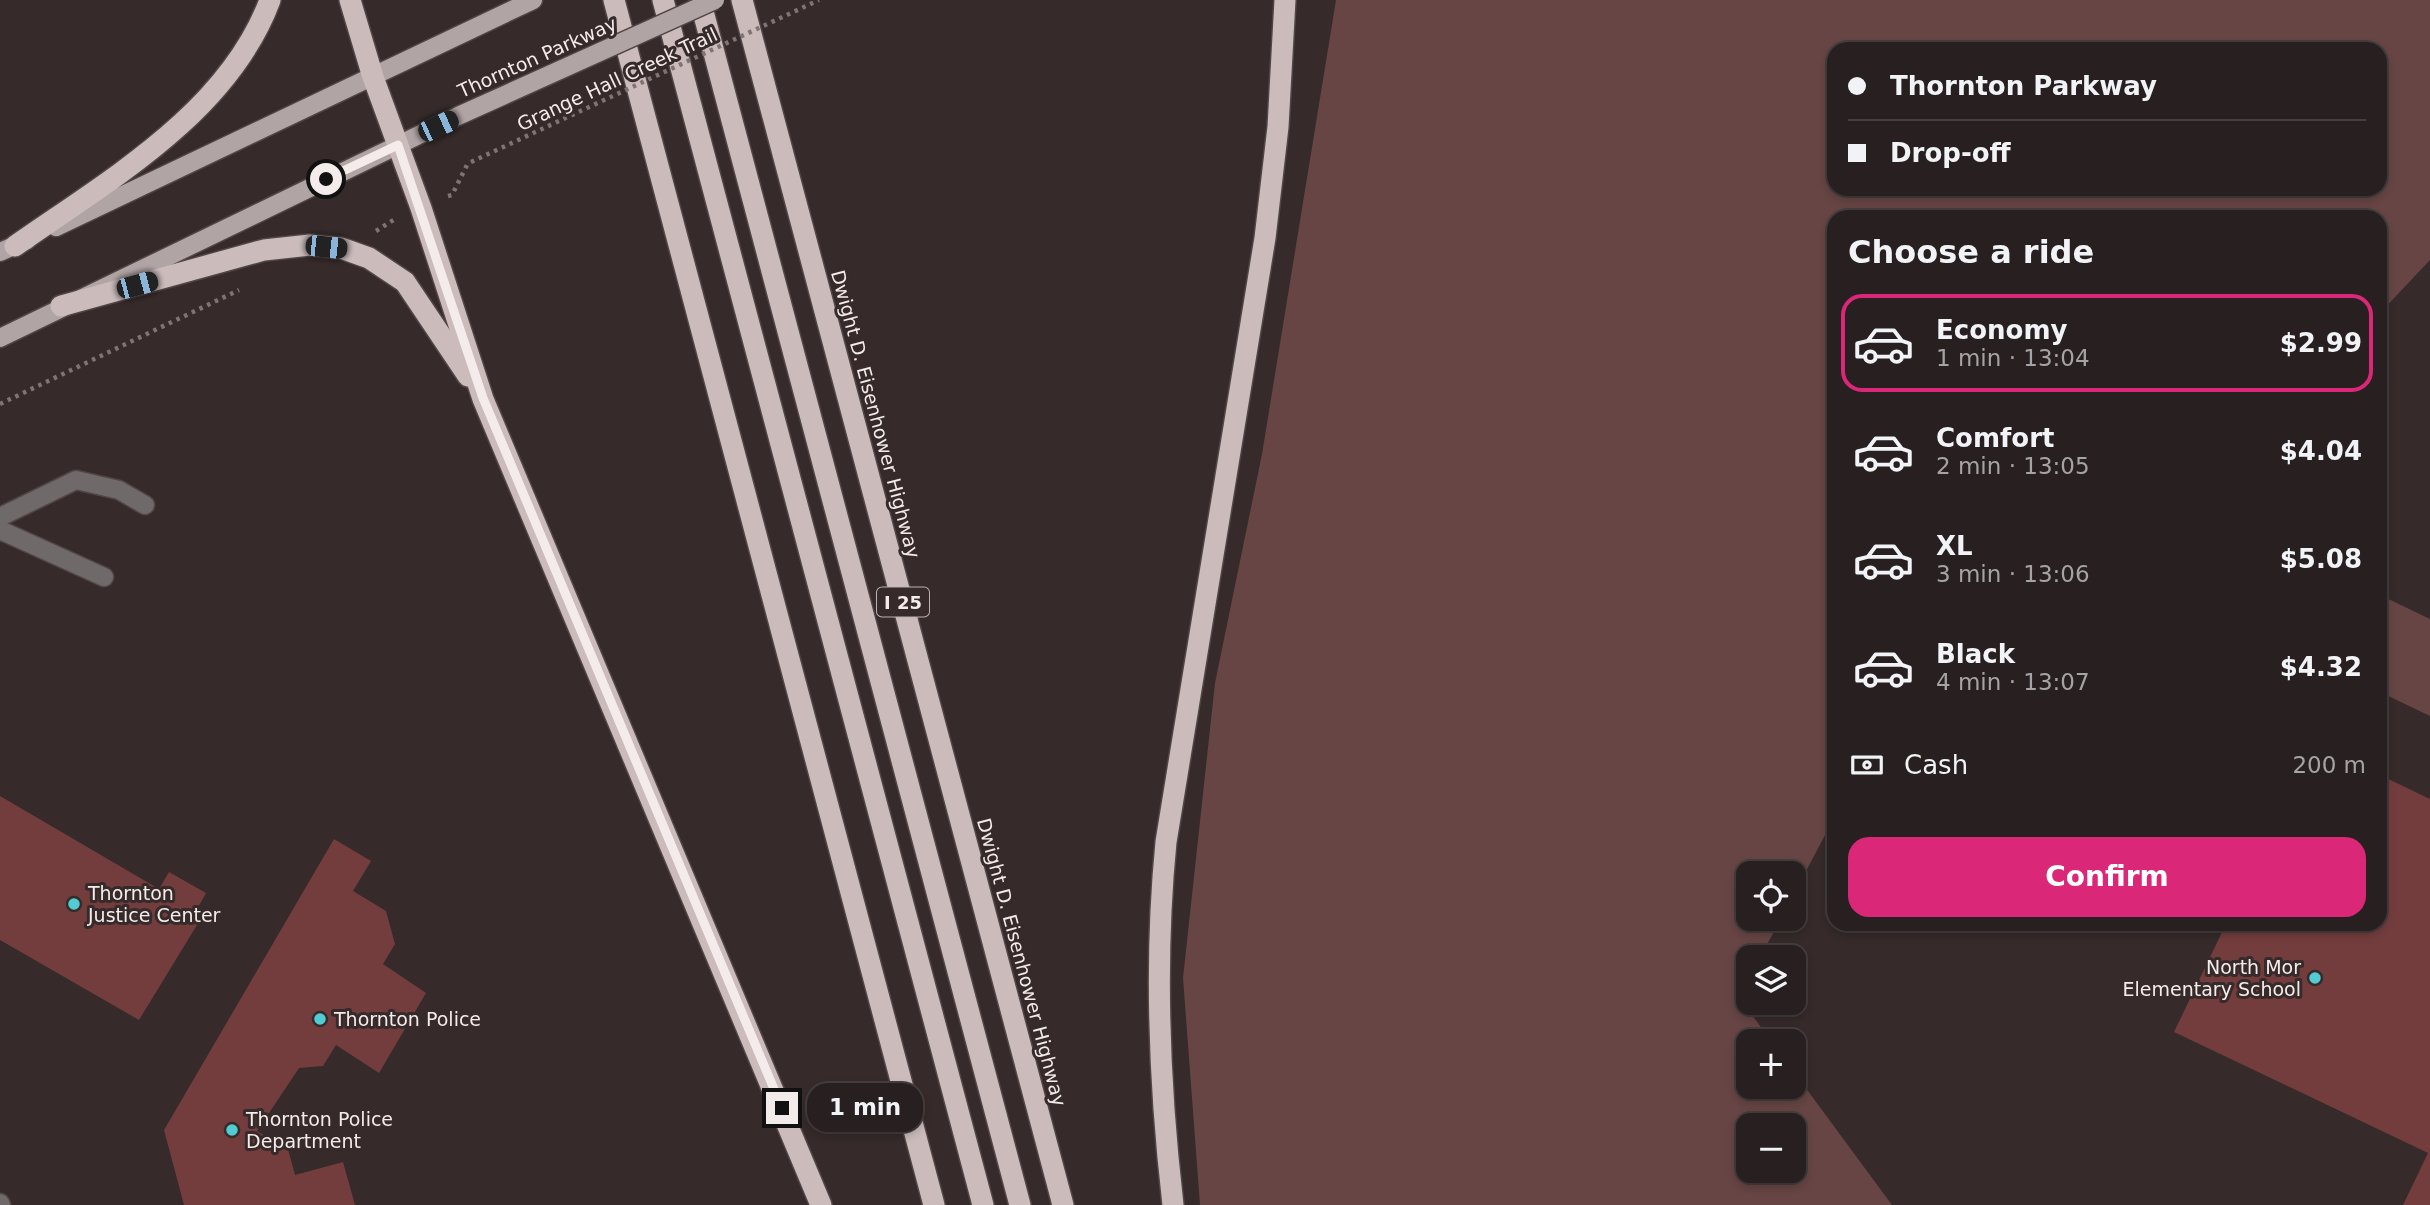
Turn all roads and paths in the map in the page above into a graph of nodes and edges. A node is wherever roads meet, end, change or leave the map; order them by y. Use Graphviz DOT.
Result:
graph roads {
  1 [pos="270,0"];
  2 [pos="350,0"];
  3 [pos="533,0"];
  4 [pos="614,0"];
  5 [pos="663,0"];
  6 [pos="700,0"];
  7 [pos="715,0"];
  8 [pos="742,0"];
  9 [pos="819,0"];
  10 [pos="1285,0"];
  11 [pos="373,77"];
  12 [pos="398,145"];
  13 [pos="442,198"];
  14 [pos="401,216"];
  15 [pos="377,228"];
  16 [pos="8,249"];
  17 [pos="242,289"];
  18 [pos="61,306"];
  19 [pos="0,338"];
  20 [pos="483,398"];
  21 [pos="0,404"];
  22 [pos="145,505"];
  23 [pos="0,517"];
  24 [pos="0,530"];
  25 [pos="104,577"];
  26 [pos="821,1205"];
  27 [pos="934,1205"];
  28 [pos="982,1205"];
  29 [pos="1020,1205"];
  30 [pos="1063,1205"];
  31 [pos="1173,1205"];
  1 -- 16 [label="highway"];
  2 -- 11 [label="highway"];
  3 -- 11 [label="main road"];
  4 -- 27 [label="highway"];
  5 -- 28 [label="highway"];
  6 -- 29 [label="highway"];
  7 -- 12 [label="main road, Thornton Parkway, bridge"];
  8 -- 30 [label="highway, Dwight D. Eisenhower Highway / I 25"];
  9 -- 13 [label="path, Grange Hall Creek Trail, bridge"];
  10 -- 31 [label="highway"];
  11 -- 12 [label="highway"];
  11 -- 16 [label="main road"];
  12 -- 18 [label="main road, Thornton Parkway"];
  12 -- 20 [label="highway"];
  14 -- 15 [label="path"];
  17 -- 21 [label="path"];
  18 -- 19 [label="main road, Thornton Parkway"];
  18 -- 20 [label="highway"];
  20 -- 26 [label="highway"];
  22 -- 23 [label="lane"];
  24 -- 25 [label="lane"];
}
